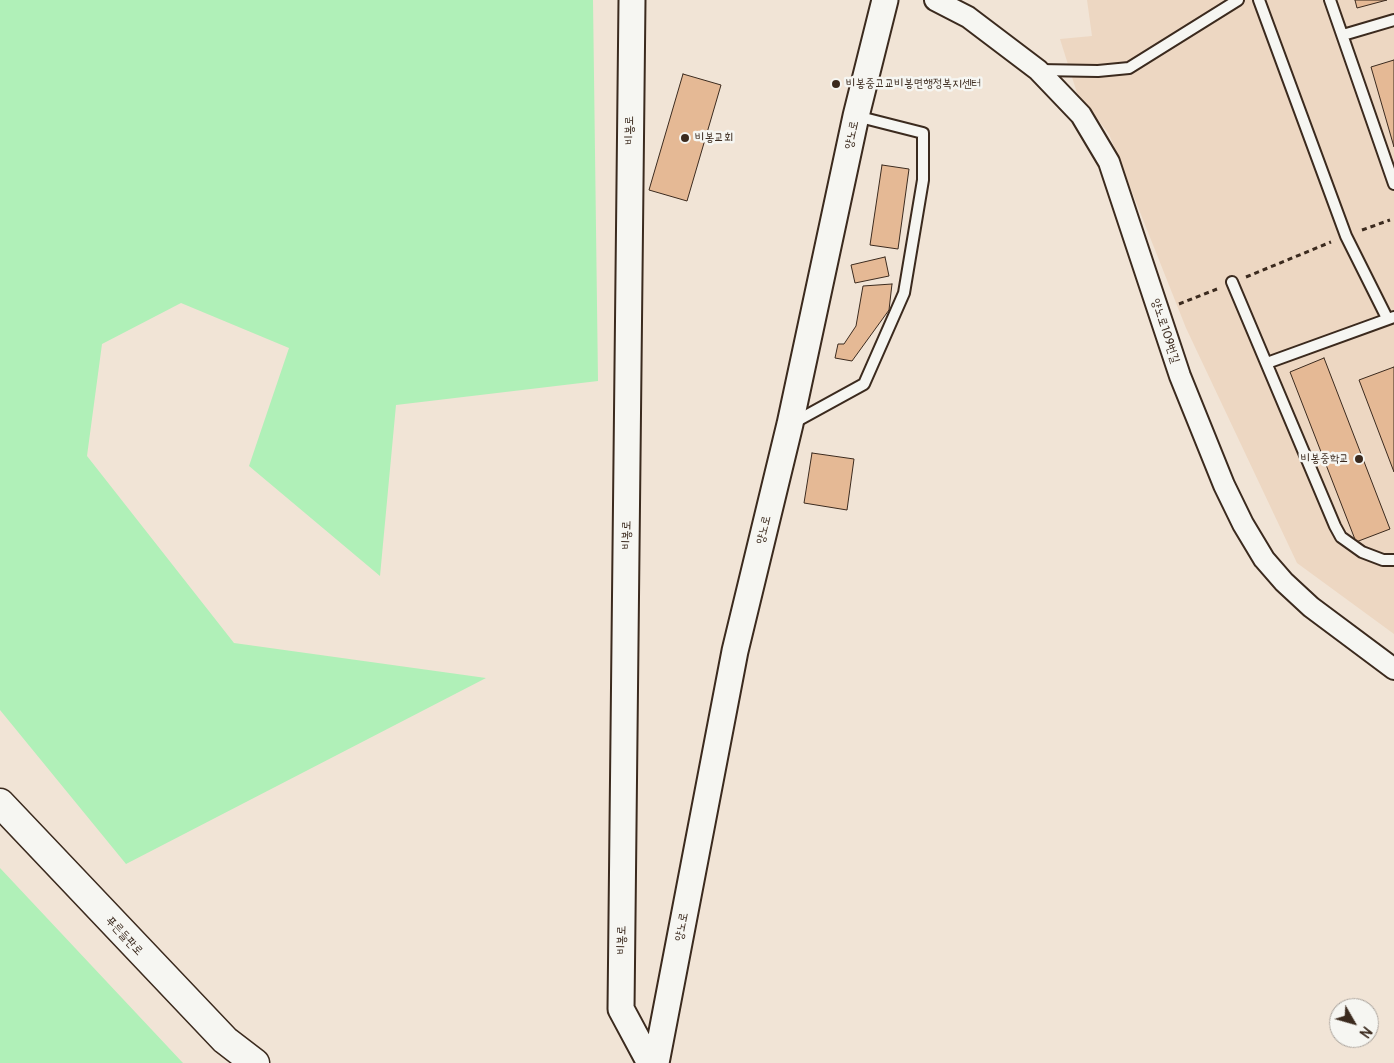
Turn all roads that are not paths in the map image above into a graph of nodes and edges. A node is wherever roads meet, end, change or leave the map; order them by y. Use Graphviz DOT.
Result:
graph roads {
  1 [pos="632,0"];
  2 [pos="885,0"];
  3 [pos="935,0"];
  4 [pos="1238,0"];
  5 [pos="1259,0"];
  6 [pos="1330,0"];
  7 [pos="1394,20"];
  8 [pos="1343,35"];
  9 [pos="1038,70"];
  10 [pos="856,116"];
  11 [pos="1394,184"];
  12 [pos="1232,282"];
  13 [pos="1390,317"];
  14 [pos="1267,363"];
  15 [pos="790,424"];
  16 [pos="1394,560"];
  17 [pos="1394,669"];
  18 [pos="0,802"];
  19 [pos="255,1063"];
  20 [pos="650,1063"];
  21 [pos="656,1063"];
  1 -- 20 [label="street, 비봉로"];
  2 -- 10 [label="street, 양노로"];
  3 -- 9 [label="street, 양노로109번길"];
  4 -- 9 [label="lane"];
  5 -- 13 [label="lane"];
  6 -- 8 [label="lane"];
  7 -- 8 [label="lane"];
  8 -- 11 [label="lane"];
  9 -- 17 [label="street, 양노로109번길"];
  10 -- 15 [label="street, 양노로"];
  10 -- 15 [label="lane"];
  12 -- 14 [label="lane"];
  13 -- 14 [label="lane"];
  14 -- 16 [label="lane"];
  15 -- 21 [label="street, 양노로"];
  18 -- 19 [label="main road, 푸른들판로"];
}
